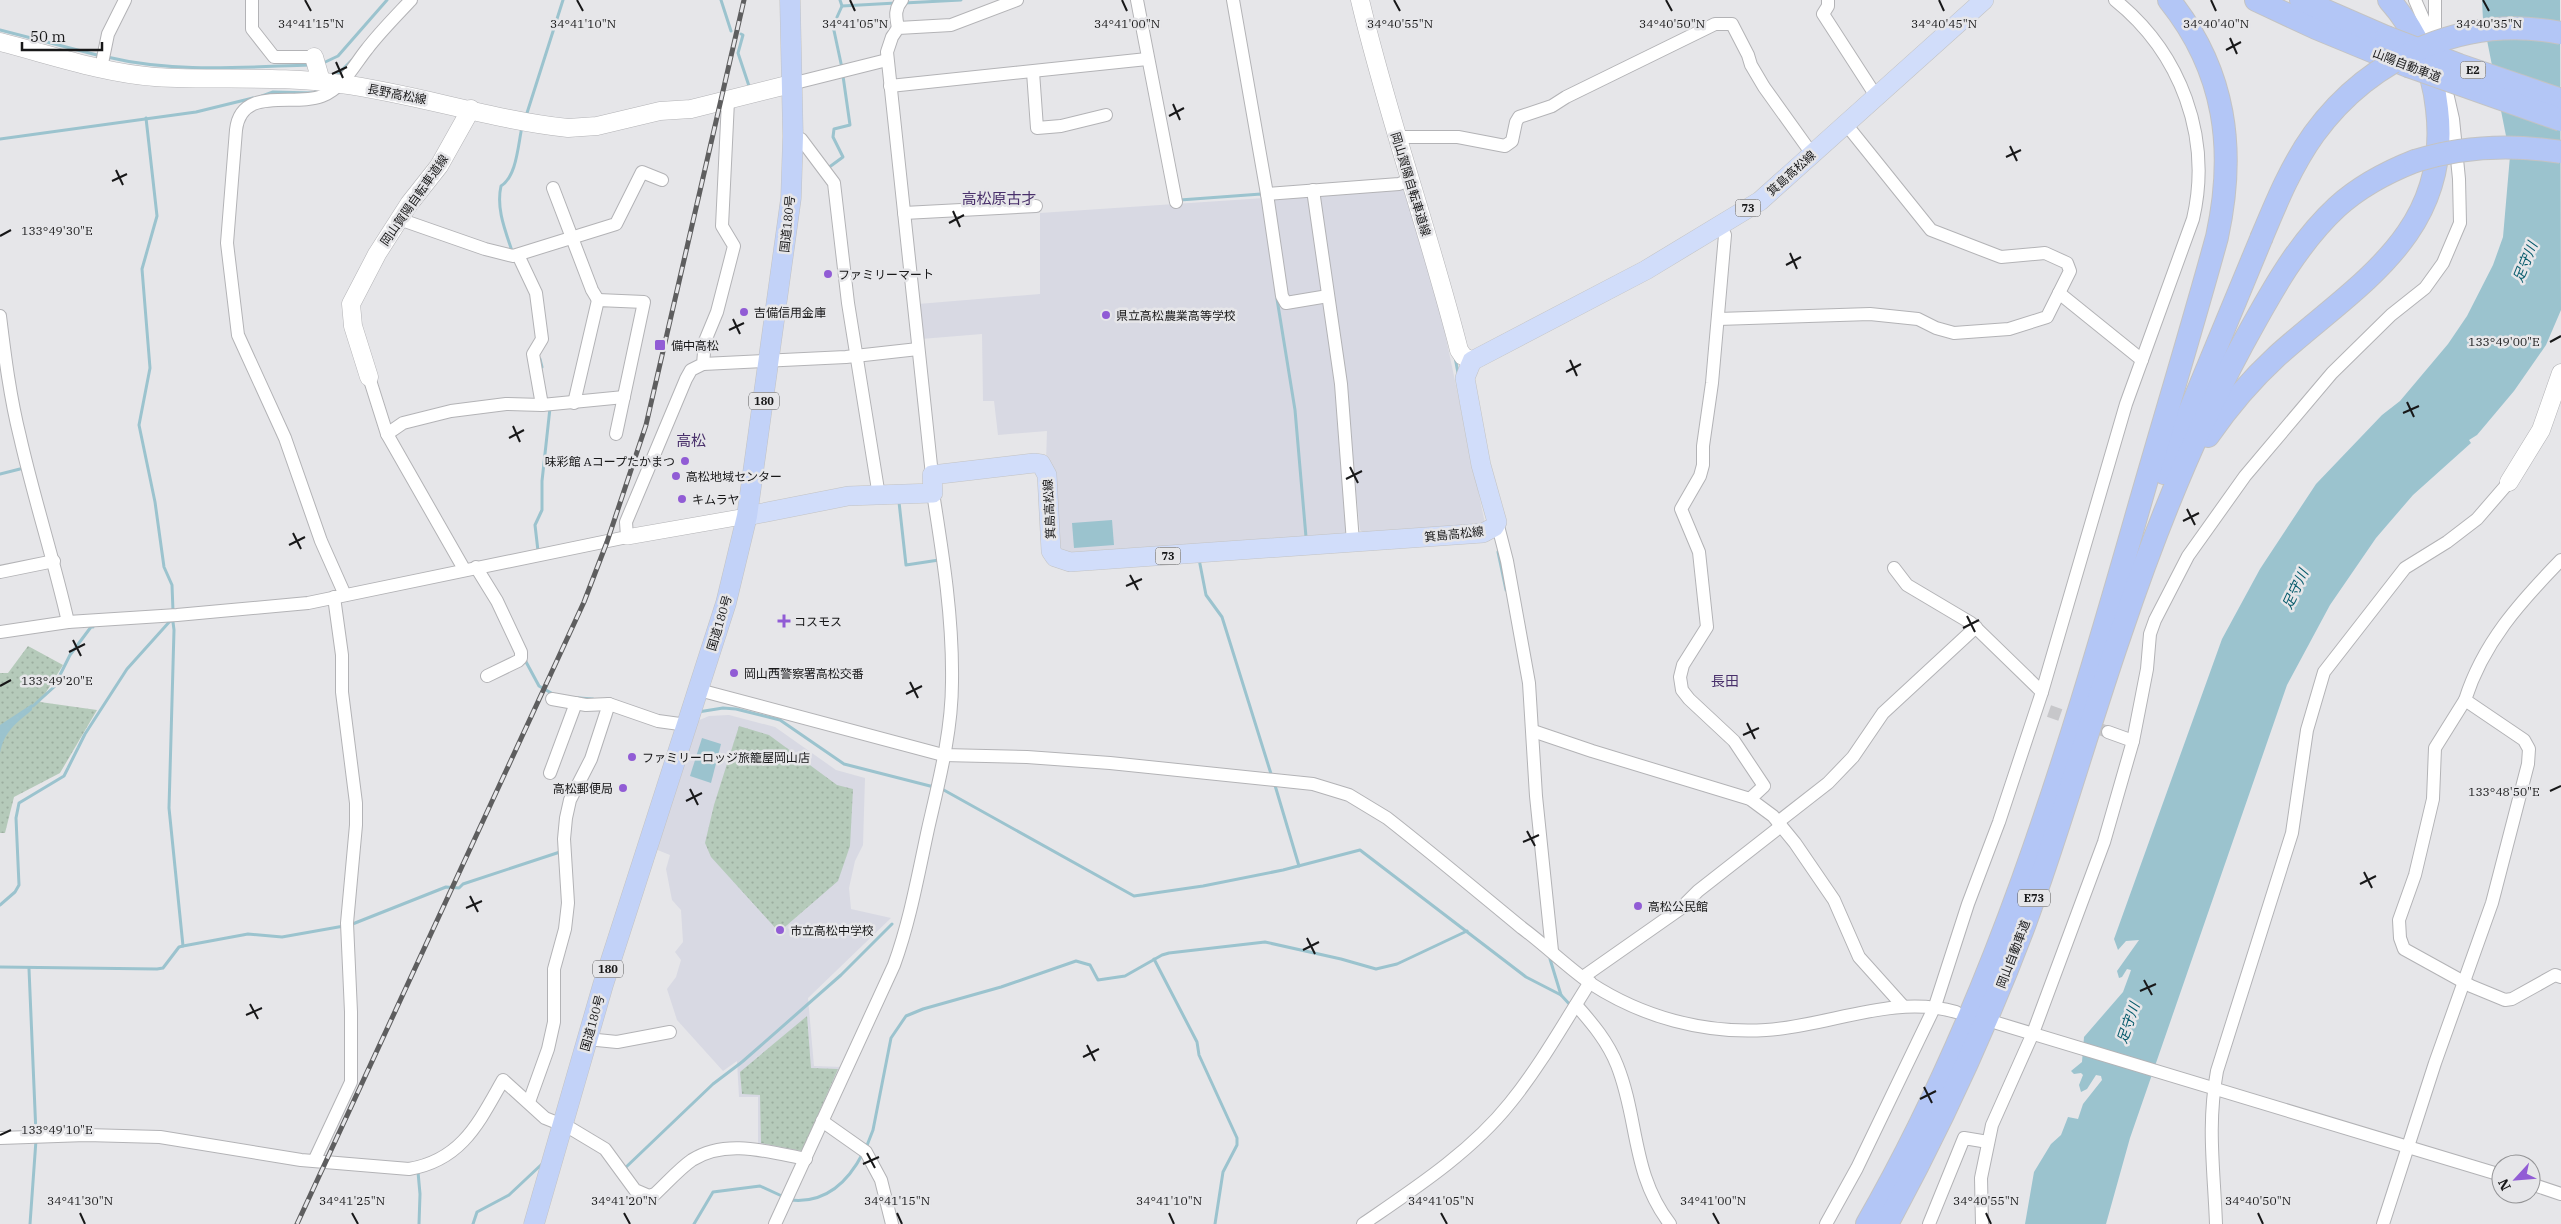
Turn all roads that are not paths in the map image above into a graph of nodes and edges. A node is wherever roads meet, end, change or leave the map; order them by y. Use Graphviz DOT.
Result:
graph roads {
  1 [pos="125,0"];
  2 [pos="252,0"];
  3 [pos="411,0"];
  4 [pos="790,0"];
  5 [pos="1017,0"];
  6 [pos="1137,0"];
  7 [pos="1233,0"];
  8 [pos="1360,0"];
  9 [pos="1828,0"];
  10 [pos="1984,0"];
  11 [pos="2115,0"];
  12 [pos="2169,0"];
  13 [pos="2256,0"];
  14 [pos="2301,0"];
  15 [pos="2389,0"];
  16 [pos="2416,0"];
  17 [pos="2435,0"];
  18 [pos="900,2"];
  19 [pos="898,28"];
  20 [pos="2561,33"];
  21 [pos="0,42"];
  22 [pos="2438,48"];
  23 [pos="1145,59"];
  24 [pos="887,60"];
  25 [pos="102,62"];
  26 [pos="317,67"];
  27 [pos="1033,72"];
  28 [pos="341,84"];
  29 [pos="791,84"];
  30 [pos="890,86"];
  31 [pos="1876,96"];
  32 [pos="2561,100"];
  33 [pos="728,101"];
  34 [pos="472,109"];
  35 [pos="1106,115"];
  36 [pos="2561,120"];
  37 [pos="1845,124"];
  38 [pos="793,136"];
  39 [pos="1397,137"];
  40 [pos="2561,152"];
  41 [pos="1812,154"];
  42 [pos="662,180"];
  43 [pos="1406,181"];
  44 [pos="553,188"];
  45 [pos="1313,190"];
  46 [pos="1268,194"];
  47 [pos="1176,200"];
  48 [pos="1036,206"];
  49 [pos="904,213"];
  50 [pos="399,219"];
  51 [pos="1720,225"];
  52 [pos="572,238"];
  53 [pos="516,256"];
  54 [pos="2059,293"];
  55 [pos="1328,296"];
  56 [pos="598,300"];
  57 [pos="0,316"];
  58 [pos="1718,319"];
  59 [pos="918,349"];
  60 [pos="856,355"];
  61 [pos="1472,360"];
  62 [pos="2142,360"];
  63 [pos="770,361"];
  64 [pos="703,364"];
  65 [pos="2561,373"];
  66 [pos="369,377"];
  67 [pos="624,397"];
  68 [pos="574,403"];
  69 [pos="547,405"];
  70 [pos="387,434"];
  71 [pos="616,434"];
  72 [pos="2510,482"];
  73 [pos="932,484"];
  74 [pos="879,496"];
  75 [pos="747,516"];
  76 [pos="1493,526"];
  77 [pos="627,537"];
  78 [pos="1352,542"];
  79 [pos="2147,558"];
  80 [pos="2561,560"];
  81 [pos="54,561"];
  82 [pos="466,567"];
  83 [pos="1894,568"];
  84 [pos="0,572"];
  85 [pos="342,594"];
  86 [pos="68,622"];
  87 [pos="1976,627"];
  88 [pos="2103,630"];
  89 [pos="0,632"];
  90 [pos="487,676"];
  91 [pos="698,690"];
  92 [pos="2042,692"];
  93 [pos="552,700"];
  94 [pos="2465,700"];
  95 [pos="576,703"];
  96 [pos="613,706"];
  97 [pos="2037,707"];
  98 [pos="2049,711"];
  99 [pos="689,718"];
  100 [pos="1533,730"];
  101 [pos="2108,732"];
  102 [pos="2133,741"];
  103 [pos="942,755"];
  104 [pos="550,773"];
  105 [pos="1750,799"];
  106 [pos="1780,824"];
  107 [pos="1552,951"];
  108 [pos="2561,977"];
  109 [pos="1586,980"];
  110 [pos="2464,983"];
  111 [pos="1903,1006"];
  112 [pos="1935,1006"];
  113 [pos="1574,1007"];
  114 [pos="1956,1012"];
  115 [pos="1997,1023"];
  116 [pos="670,1032"];
  117 [pos="2037,1034"];
  118 [pos="587,1039"];
  119 [pos="2211,1087"];
  120 [pos="529,1102"];
  121 [pos="822,1121"];
  122 [pos="562,1125"];
  123 [pos="0,1138"];
  124 [pos="1988,1142"];
  125 [pos="2409,1146"];
  126 [pos="315,1159"];
  127 [pos="806,1159"];
  128 [pos="2491,1172"];
  129 [pos="2541,1187"];
  130 [pos="2561,1194"];
  131 [pos="2217,1221"];
  132 [pos="534,1224"];
  133 [pos="775,1224"];
  134 [pos="892,1224"];
  135 [pos="1363,1224"];
  136 [pos="1670,1224"];
  137 [pos="1826,1224"];
  138 [pos="1867,1224"];
  139 [pos="1887,1224"];
  140 [pos="1929,1224"];
  141 [pos="1982,1224"];
  142 [pos="2383,1224"];
  1 -- 25 [label="street"];
  2 -- 26 [label="street"];
  3 -- 28 [label="street"];
  4 -- 29 [label="highway, 国道180号 / 180"];
  5 -- 19 [label="street"];
  6 -- 23 [label="street"];
  7 -- 46 [label="street"];
  8 -- 39 [label="main road, 岡山賀陽自転車道線"];
  9 -- 31 [label="street"];
  10 -- 31 [label="main road, 箕島高松線 / 73"];
  11 -- 62 [label="street"];
  12 -- 88 [label="highway"];
  13 -- 36 [label="highway, 山陽自動車道 / E2, bridge"];
  14 -- 32 [label="highway, 山陽自動車道 / E2, bridge"];
  15 -- 79 [label="highway"];
  16 -- 22 [label="street"];
  17 -- 22 [label="street"];
  18 -- 19 [label="street"];
  19 -- 24 [label="street"];
  20 -- 88 [label="highway, bridge"];
  21 -- 25 [label="main road, 長野高松線"];
  22 -- 102 [label="street"];
  23 -- 27 [label="street"];
  23 -- 47 [label="street"];
  24 -- 29 [label="street"];
  24 -- 30 [label="street"];
  25 -- 26 [label="main road, 長野高松線"];
  26 -- 28 [label="main road, 長野高松線"];
  27 -- 30 [label="street"];
  27 -- 35 [label="street"];
  28 -- 34 [label="main road, 長野高松線"];
  28 -- 85 [label="street"];
  29 -- 33 [label="main road, 長野高松線"];
  29 -- 38 [label="highway, 国道180号 / 180"];
  30 -- 49 [label="street"];
  31 -- 37 [label="main road, 箕島高松線 / 73"];
  33 -- 34 [label="main road, 長野高松線"];
  33 -- 64 [label="street"];
  34 -- 50 [label="main road, 岡山賀陽自転車道線"];
  37 -- 41 [label="main road, 箕島高松線 / 73"];
  37 -- 54 [label="street"];
  38 -- 60 [label="street"];
  38 -- 63 [label="highway, 国道180号 / 180"];
  39 -- 41 [label="street"];
  39 -- 43 [label="main road, 岡山賀陽自転車道線"];
  40 -- 79 [label="highway, bridge"];
  41 -- 51 [label="main road, 箕島高松線 / 73"];
  42 -- 52 [label="street"];
  43 -- 45 [label="street"];
  43 -- 61 [label="main road, 岡山賀陽自転車道線"];
  44 -- 52 [label="street"];
  45 -- 46 [label="street"];
  45 -- 55 [label="street"];
  46 -- 55 [label="street"];
  48 -- 49 [label="street"];
  49 -- 59 [label="street"];
  50 -- 53 [label="street"];
  50 -- 66 [label="main road, 岡山賀陽自転車道線"];
  51 -- 58 [label="street"];
  51 -- 61 [label="main road, 箕島高松線 / 73"];
  52 -- 53 [label="street"];
  52 -- 56 [label="street"];
  53 -- 69 [label="street"];
  54 -- 58 [label="street"];
  54 -- 62 [label="street"];
  55 -- 78 [label="street"];
  56 -- 67 [label="street"];
  56 -- 68 [label="street"];
  57 -- 81 [label="street"];
  58 -- 105 [label="street"];
  59 -- 60 [label="street"];
  59 -- 73 [label="street"];
  60 -- 63 [label="street"];
  60 -- 74 [label="street"];
  61 -- 76 [label="main road, 箕島高松線"];
  62 -- 92 [label="street"];
  63 -- 64 [label="street"];
  63 -- 75 [label="highway, 国道180号 / 180"];
  64 -- 77 [label="street"];
  65 -- 72 [label="main road"];
  66 -- 70 [label="street"];
  67 -- 68 [label="street"];
  67 -- 71 [label="street"];
  68 -- 69 [label="street"];
  69 -- 70 [label="street"];
  70 -- 82 [label="street"];
  72 -- 119 [label="street"];
  73 -- 74 [label="main road, 箕島高松線 / 73"];
  73 -- 78 [label="main road, 箕島高松線 / 73"];
  73 -- 103 [label="street"];
  74 -- 75 [label="main road, 箕島高松線 / 73"];
  75 -- 77 [label="street"];
  75 -- 91 [label="highway, 国道180号 / 180"];
  76 -- 78 [label="main road, 箕島高松線 / 73"];
  76 -- 100 [label="street"];
  77 -- 82 [label="street"];
  79 -- 139 [label="highway, 岡山自動車道 / E73"];
  80 -- 94 [label="street"];
  81 -- 84 [label="street"];
  81 -- 86 [label="street"];
  82 -- 85 [label="street"];
  82 -- 90 [label="street"];
  83 -- 87 [label="street"];
  85 -- 86 [label="street"];
  85 -- 126 [label="street"];
  86 -- 89 [label="street"];
  87 -- 92 [label="street"];
  87 -- 106 [label="street"];
  88 -- 138 [label="highway, 岡山自動車道 / E73"];
  91 -- 99 [label="highway, 国道180号 / 180"];
  91 -- 103 [label="street"];
  92 -- 97 [label="street"];
  93 -- 95 [label="street"];
  94 -- 110 [label="street"];
  94 -- 110 [label="street"];
  95 -- 96 [label="street"];
  95 -- 104 [label="street"];
  96 -- 99 [label="street"];
  96 -- 120 [label="street"];
  97 -- 98 [label="street"];
  97 -- 112 [label="street"];
  99 -- 118 [label="highway, 国道180号 / 180"];
  100 -- 105 [label="street"];
  100 -- 107 [label="street"];
  101 -- 102 [label="street"];
  102 -- 117 [label="street"];
  103 -- 107 [label="street"];
  103 -- 121 [label="street"];
  105 -- 106 [label="street"];
  106 -- 109 [label="street"];
  106 -- 111 [label="street"];
  107 -- 109 [label="street"];
  108 -- 110 [label="street"];
  109 -- 111 [label="street"];
  109 -- 113 [label="street"];
  110 -- 125 [label="street"];
  111 -- 112 [label="street"];
  112 -- 114 [label="street"];
  112 -- 137 [label="street"];
  113 -- 135 [label="street"];
  113 -- 136 [label="street"];
  115 -- 117 [label="street"];
  116 -- 118 [label="street"];
  117 -- 119 [label="street"];
  117 -- 124 [label="street"];
  118 -- 122 [label="highway, 国道180号 / 180"];
  119 -- 125 [label="street"];
  119 -- 131 [label="street"];
  120 -- 122 [label="street"];
  120 -- 126 [label="street"];
  121 -- 127 [label="street"];
  121 -- 134 [label="street"];
  122 -- 127 [label="street"];
  122 -- 132 [label="highway, 国道180号 / 180"];
  123 -- 126 [label="street"];
  124 -- 140 [label="street"];
  124 -- 141 [label="street"];
  125 -- 128 [label="street"];
  125 -- 142 [label="street"];
  127 -- 133 [label="street"];
  129 -- 130 [label="street"];
}
